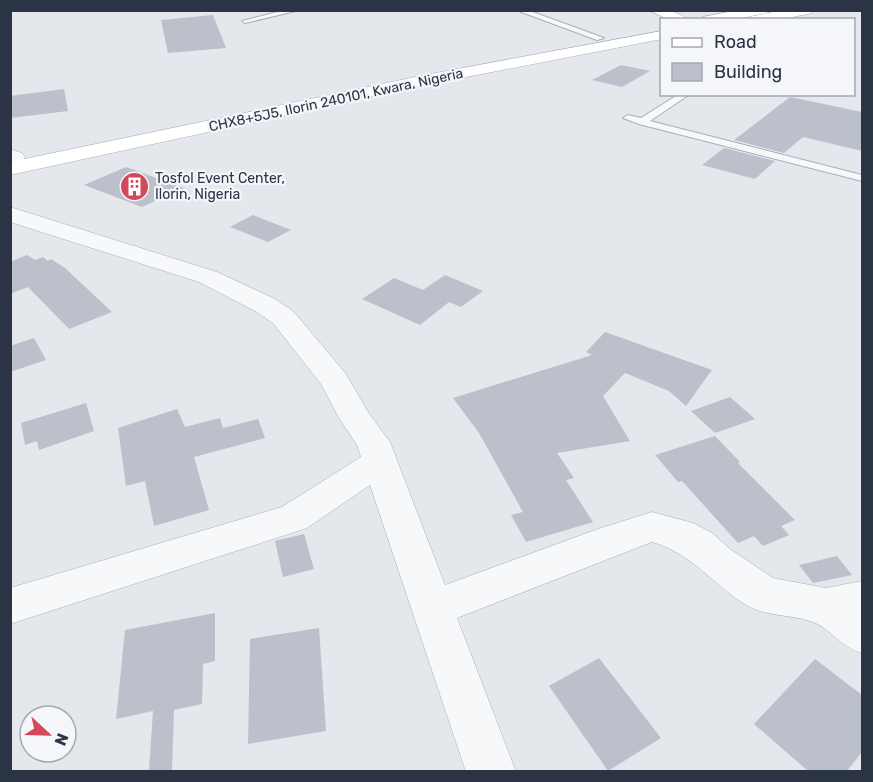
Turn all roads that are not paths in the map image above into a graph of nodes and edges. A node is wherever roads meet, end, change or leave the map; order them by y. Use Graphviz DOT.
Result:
graph roads {
  1 [pos="297,10"];
  2 [pos="519,10"];
  3 [pos="531,10"];
  4 [pos="654,10"];
  5 [pos="762,10"];
  6 [pos="807,10"];
  7 [pos="680,18"];
  8 [pos="719,18"];
  9 [pos="765,18"];
  10 [pos="245,21"];
  11 [pos="660,27"];
  12 [pos="660,35"];
  13 [pos="604,37"];
  14 [pos="664,96"];
  15 [pos="683,96"];
  16 [pos="642,122"];
  17 [pos="12,160"];
  18 [pos="862,178"];
  19 [pos="10,214"];
  20 [pos="380,461"];
  21 [pos="844,602"];
  22 [pos="10,606"];
  23 [pos="431,609"];
  24 [pos="862,634"];
  25 [pos="491,771"];
  1 -- 10 [label="lane"];
  2 -- 13 [label="lane"];
  3 -- 13 [label="lane"];
  4 -- 7 [label="main road"];
  5 -- 8 [label="main road"];
  6 -- 9 [label="main road"];
  11 -- 13 [label="main road, CHX8+5J5, Ilorin 240101, Kwara, Nigeria"];
  12 -- 17 [label="main road, CHX8+5J5, Ilorin 240101, Kwara, Nigeria"];
  13 -- 17 [label="main road, CHX8+5J5, Ilorin 240101, Kwara, Nigeria"];
  14 -- 16 [label="lane"];
  15 -- 16 [label="lane"];
  16 -- 18 [label="lane"];
  19 -- 20 [label="street"];
  20 -- 22 [label="street"];
  20 -- 23 [label="street"];
  21 -- 23 [label="street"];
  21 -- 24 [label="street"];
  23 -- 25 [label="street"];
}
